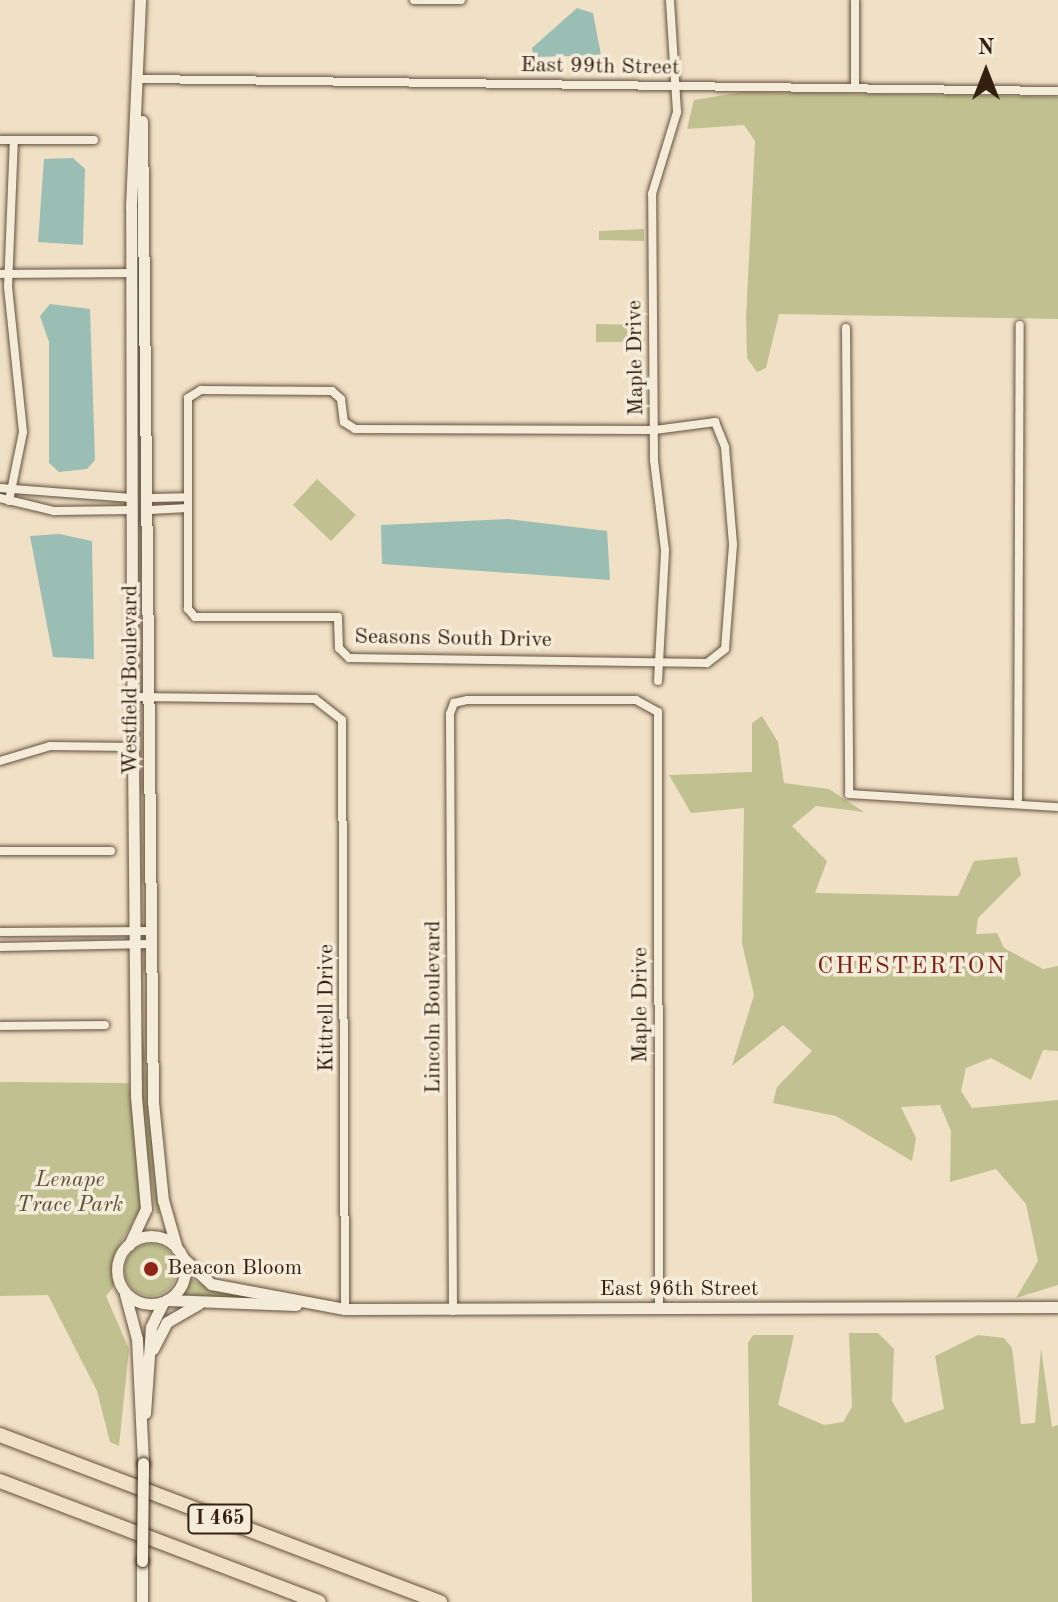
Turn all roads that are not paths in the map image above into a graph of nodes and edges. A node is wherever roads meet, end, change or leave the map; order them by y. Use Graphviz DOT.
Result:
graph roads {
  1 [pos="140,0"];
  2 [pos="414,0"];
  3 [pos="461,0"];
  4 [pos="670,0"];
  5 [pos="855,0"];
  6 [pos="141,79"];
  7 [pos="678,86"];
  8 [pos="855,88"];
  9 [pos="1058,91"];
  10 [pos="140,108"];
  11 [pos="0,140"];
  12 [pos="14,140"];
  13 [pos="94,140"];
  14 [pos="132,273"];
  15 [pos="4,274"];
  16 [pos="1020,325"];
  17 [pos="846,328"];
  18 [pos="655,430"];
  19 [pos="0,488"];
  20 [pos="6,496"];
  21 [pos="188,497"];
  22 [pos="132,504"];
  23 [pos="150,504"];
  24 [pos="188,508"];
  25 [pos="658,657"];
  26 [pos="658,681"];
  27 [pos="133,697"];
  28 [pos="151,698"];
  29 [pos="651,704"];
  30 [pos="134,747"];
  31 [pos="0,761"];
  32 [pos="1018,799"];
  33 [pos="1058,807"];
  34 [pos="0,851"];
  35 [pos="111,851"];
  36 [pos="0,932"];
  37 [pos="135,937"];
  38 [pos="151,937"];
  39 [pos="0,947"];
  40 [pos="105,1025"];
  41 [pos="0,1026"];
  42 [pos="129,1245"];
  43 [pos="180,1253"];
  44 [pos="125,1292"];
  45 [pos="165,1301"];
  46 [pos="206,1301"];
  47 [pos="300,1305"];
  48 [pos="1058,1307"];
  49 [pos="345,1309"];
  50 [pos="659,1309"];
  51 [pos="453,1311"];
  52 [pos="150,1357"];
  53 [pos="143,1421"];
  54 [pos="0,1435"];
  55 [pos="0,1481"];
  56 [pos="142,1602"];
  57 [pos="319,1602"];
  58 [pos="440,1602"];
  1 -- 6 [label="main road, Westfield Boulevard"];
  2 -- 3 [label="street"];
  4 -- 7 [label="street, Maple Drive"];
  5 -- 8 [label="street"];
  6 -- 7 [label="street, East 99th Street"];
  6 -- 10 [label="main road, Westfield Boulevard"];
  7 -- 8 [label="street, East 99th Street"];
  7 -- 18 [label="street, Maple Drive"];
  8 -- 9 [label="street, East 99th Street"];
  10 -- 14 [label="main road, Westfield Boulevard"];
  10 -- 23 [label="main road, Westfield Boulevard"];
  11 -- 12 [label="street"];
  12 -- 13 [label="street"];
  12 -- 15 [label="street"];
  14 -- 15 [label="street"];
  14 -- 22 [label="main road, Westfield Boulevard"];
  15 -- 20 [label="street"];
  16 -- 32 [label="street"];
  17 -- 32 [label="street"];
  18 -- 21 [label="street"];
  18 -- 25 [label="street, Maple Drive"];
  18 -- 25 [label="street"];
  19 -- 20 [label="street"];
  20 -- 22 [label="street"];
  20 -- 22 [label="street"];
  21 -- 23 [label="street"];
  21 -- 24 [label="street"];
  22 -- 27 [label="main road, Westfield Boulevard"];
  23 -- 24 [label="street"];
  23 -- 28 [label="main road, Westfield Boulevard"];
  24 -- 25 [label="street, Seasons South Drive"];
  25 -- 26 [label="street, Maple Drive"];
  27 -- 28 [label="street"];
  27 -- 30 [label="main road, Westfield Boulevard"];
  28 -- 38 [label="main road, Westfield Boulevard"];
  28 -- 49 [label="street, Kittrell Drive"];
  29 -- 50 [label="street, Maple Drive"];
  29 -- 51 [label="street, Lincoln Boulevard"];
  30 -- 31 [label="street"];
  30 -- 37 [label="main road, Westfield Boulevard"];
  32 -- 33 [label="street"];
  34 -- 35 [label="street"];
  36 -- 37 [label="street"];
  37 -- 38 [label="street"];
  37 -- 39 [label="street"];
  37 -- 42 [label="main road, Westfield Boulevard"];
  38 -- 43 [label="main road, Westfield Boulevard"];
  40 -- 41 [label="street"];
  42 -- 43 [label="main road"];
  42 -- 44 [label="main road"];
  43 -- 45 [label="main road"];
  43 -- 47 [label="main road, East 96th Street"];
  44 -- 45 [label="main road"];
  44 -- 53 [label="main road"];
  45 -- 46 [label="main road, East 96th Street"];
  45 -- 52 [label="main road"];
  46 -- 47 [label="main road, East 96th Street"];
  46 -- 52 [label="main road"];
  47 -- 49 [label="main road, East 96th Street"];
  48 -- 50 [label="main road, East 96th Street"];
  49 -- 51 [label="main road, East 96th Street"];
  50 -- 51 [label="main road, East 96th Street"];
  52 -- 53 [label="main road"];
  53 -- 56 [label="main road, bridge"];
  54 -- 58 [label="highway, I 465"];
  55 -- 57 [label="highway, I 465"];
}
